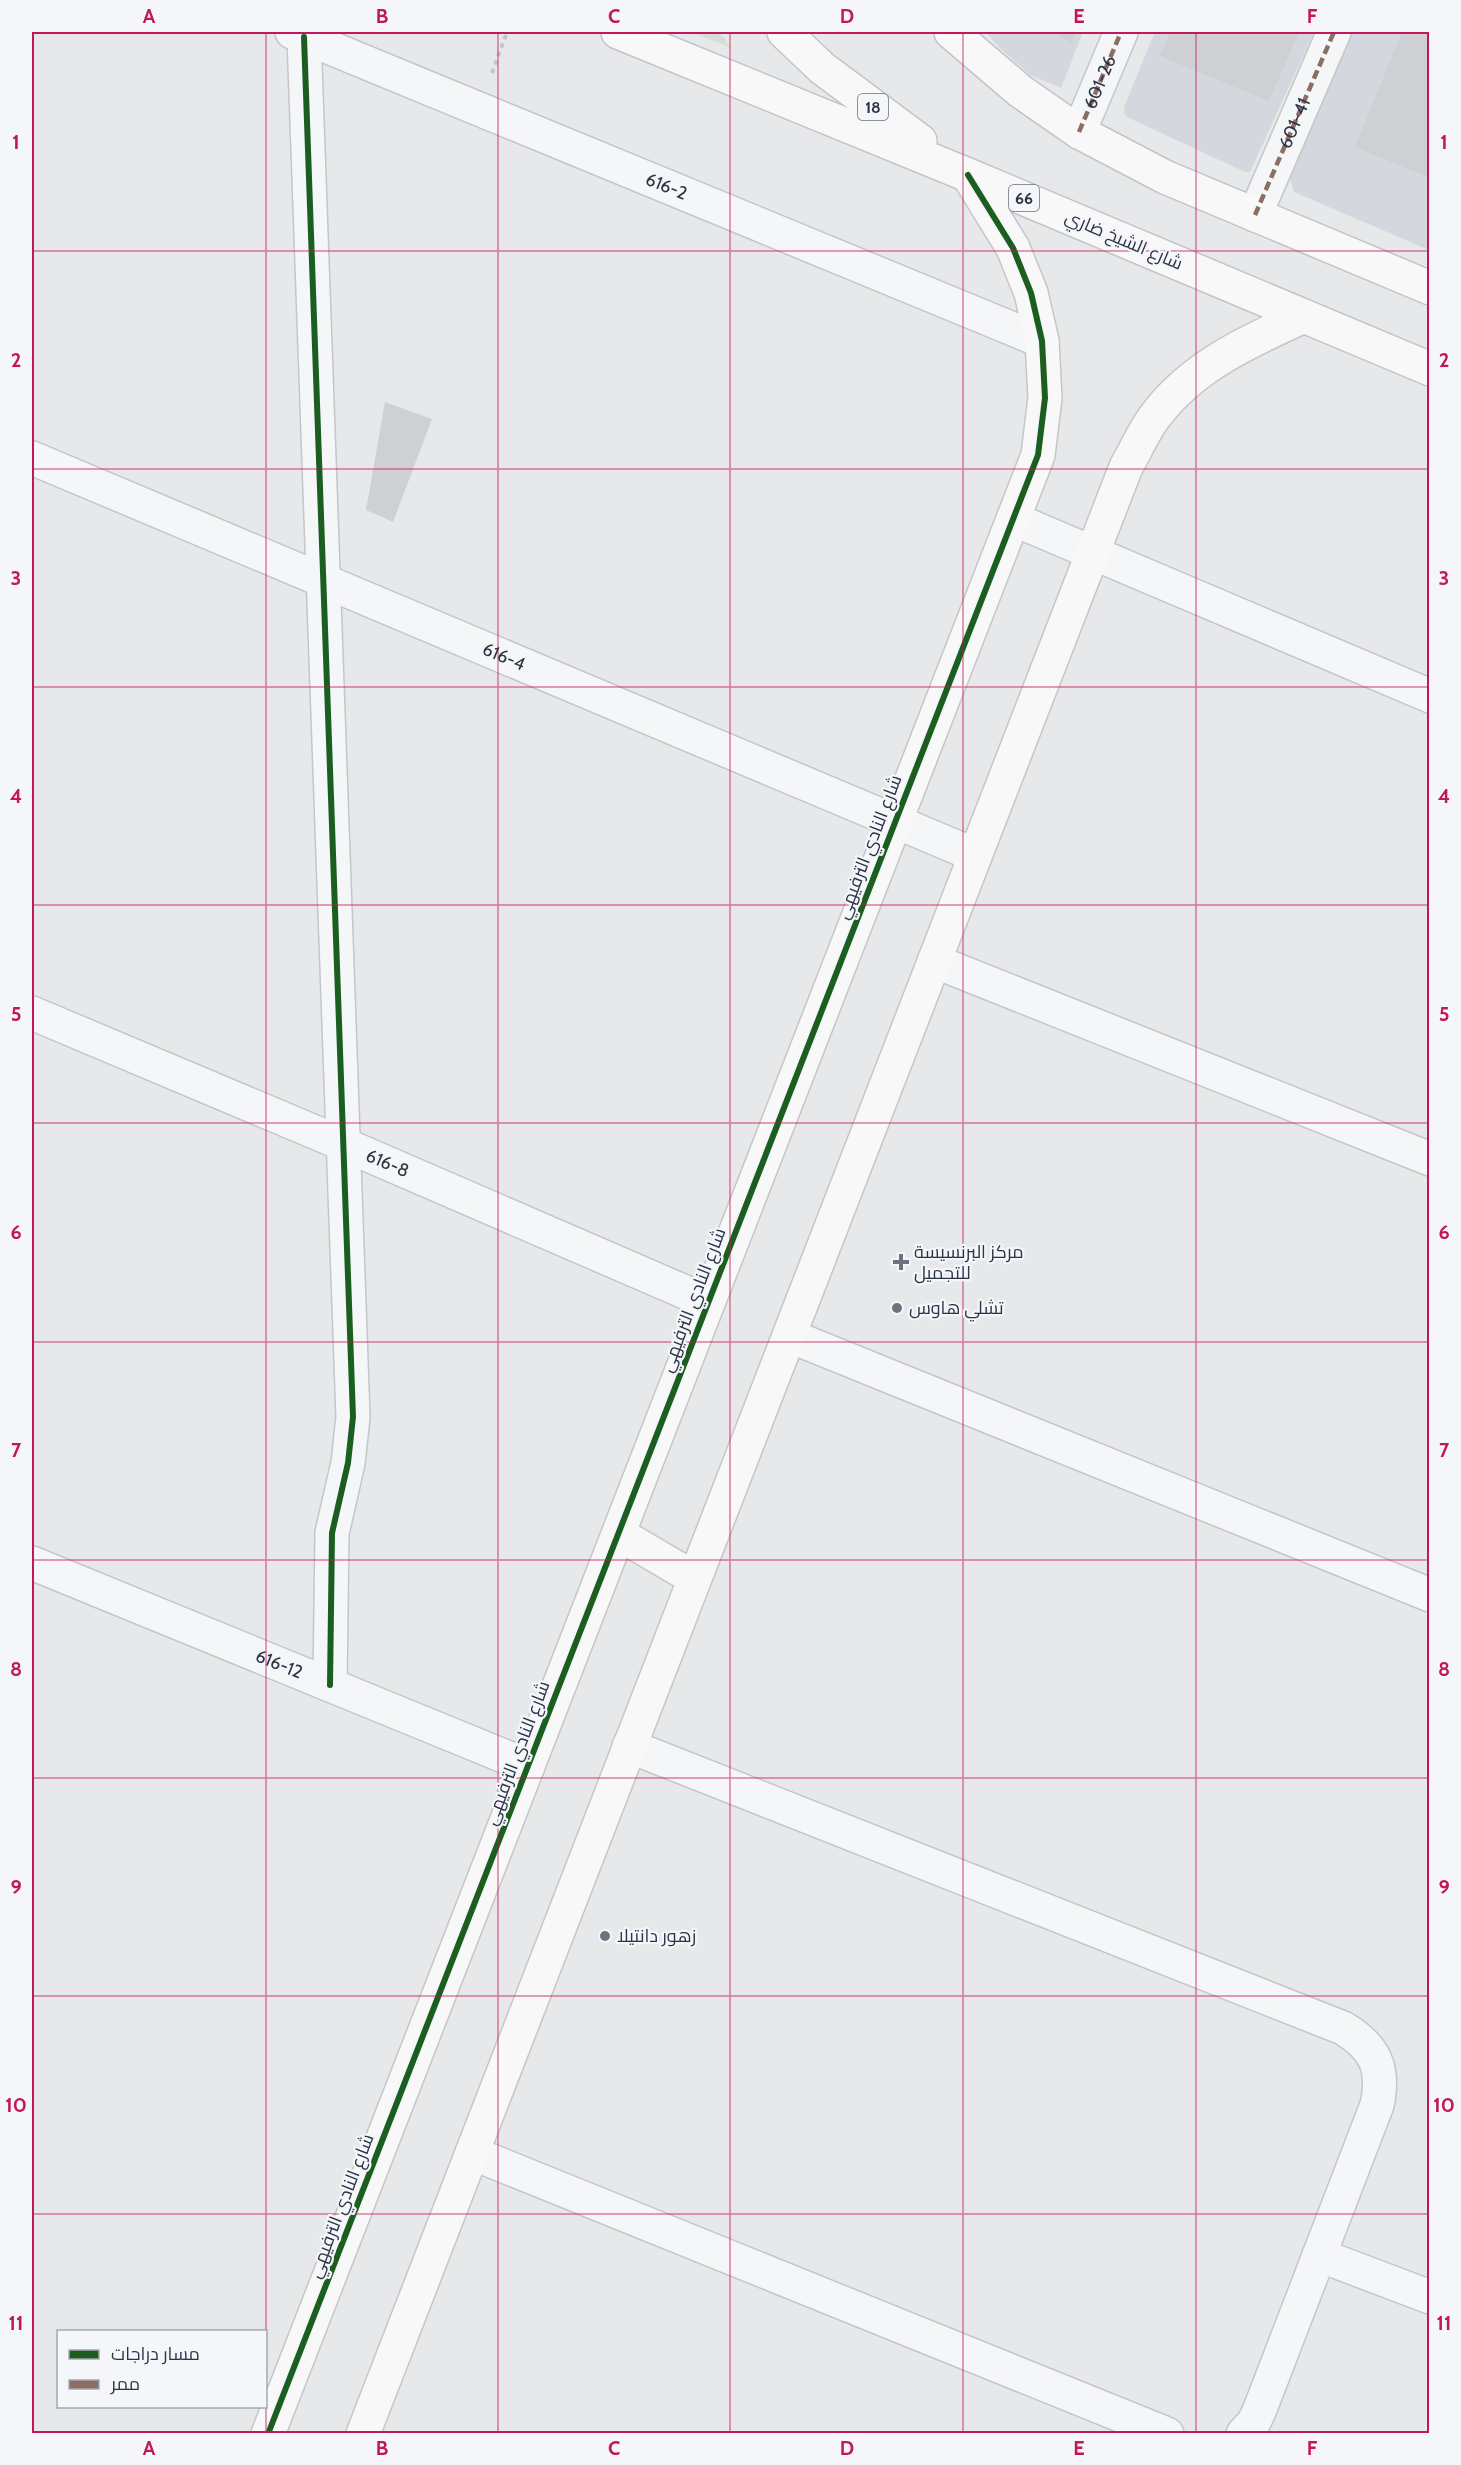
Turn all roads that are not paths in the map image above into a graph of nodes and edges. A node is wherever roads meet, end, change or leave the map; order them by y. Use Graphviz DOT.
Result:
graph roads {
  1 [pos="618,32"];
  2 [pos="784,32"];
  3 [pos="951,32"];
  4 [pos="1121,32"];
  5 [pos="1334,32"];
  6 [pos="298,34"];
  7 [pos="1079,132"];
  8 [pos="968,175"];
  9 [pos="1255,215"];
  10 [pos="1430,288"];
  11 [pos="1304,316"];
  12 [pos="1042,341"];
  13 [pos="1430,369"];
  14 [pos="32,458"];
  15 [pos="1013,519"];
  16 [pos="1092,553"];
  17 [pos="323,580"];
  18 [pos="1430,696"];
  19 [pos="896,820"];
  20 [pos="975,855"];
  21 [pos="934,961"];
  22 [pos="32,1013"];
  23 [pos="343,1144"];
  24 [pos="1430,1159"];
  25 [pos="708,1302"];
  26 [pos="790,1335"];
  27 [pos="619,1534"];
  28 [pos="32,1563"];
  29 [pos="694,1578"];
  30 [pos="1430,1595"];
  31 [pos="330,1685"];
  32 [pos="629,1746"];
  33 [pos="528,1766"];
  34 [pos="472,2153"];
  35 [pos="1319,2255"];
  36 [pos="1430,2297"];
  37 [pos="268,2433"];
  38 [pos="363,2433"];
  39 [pos="1167,2433"];
  40 [pos="1243,2433"];
  1 -- 8 [label="street, شارع الشيخ ضاري / 66"];
  2 -- 8 [label="street, 18"];
  3 -- 7 [label="street"];
  4 -- 7 [label="street, 601-26"];
  5 -- 9 [label="street, 601-41"];
  6 -- 12 [label="street, 616-2"];
  6 -- 17 [label="street"];
  7 -- 9 [label="street"];
  8 -- 11 [label="street, شارع الشيخ ضاري / 66"];
  8 -- 12 [label="street, شارع النادي الترفيهي"];
  9 -- 10 [label="street"];
  11 -- 13 [label="street, شارع الشيخ ضاري / 66"];
  11 -- 16 [label="street"];
  12 -- 15 [label="street, شارع النادي الترفيهي"];
  14 -- 17 [label="street, 616-4"];
  15 -- 16 [label="street"];
  15 -- 19 [label="street, شارع النادي الترفيهي"];
  16 -- 18 [label="street"];
  16 -- 20 [label="street"];
  17 -- 19 [label="street, 616-4"];
  17 -- 23 [label="street"];
  19 -- 20 [label="street, 616-4"];
  19 -- 25 [label="street, شارع النادي الترفيهي"];
  20 -- 21 [label="street"];
  21 -- 24 [label="street"];
  21 -- 26 [label="street"];
  22 -- 23 [label="street, 616-8"];
  23 -- 25 [label="street, 616-8"];
  23 -- 31 [label="street"];
  25 -- 27 [label="street, شارع النادي الترفيهي"];
  26 -- 29 [label="street"];
  26 -- 30 [label="street"];
  27 -- 29 [label="street"];
  27 -- 33 [label="street, شارع النادي الترفيهي"];
  28 -- 31 [label="street, 616-12"];
  29 -- 32 [label="street"];
  31 -- 33 [label="street, 616-12"];
  32 -- 34 [label="street"];
  32 -- 35 [label="street"];
  33 -- 37 [label="street, شارع النادي الترفيهي"];
  34 -- 38 [label="street"];
  34 -- 39 [label="street"];
  35 -- 36 [label="street"];
  35 -- 40 [label="street"];
}
